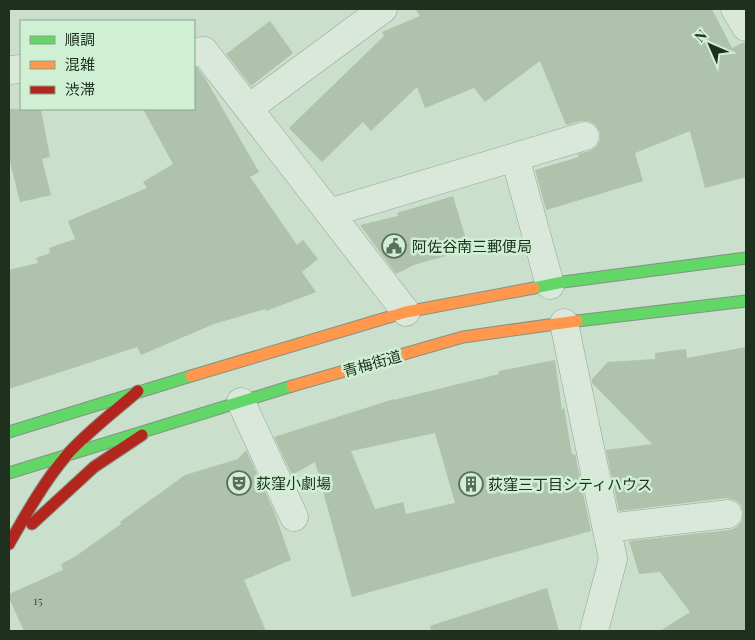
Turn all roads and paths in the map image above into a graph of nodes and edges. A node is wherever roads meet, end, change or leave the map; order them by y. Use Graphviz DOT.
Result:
graph roads {
  1 [pos="384,9"];
  2 [pos="195,52"];
  3 [pos="248,108"];
  4 [pos="585,136"];
  5 [pos="515,157"];
  6 [pos="329,213"];
  7 [pos="746,258"];
  8 [pos="550,285"];
  9 [pos="746,301"];
  10 [pos="406,312"];
  11 [pos="564,322"];
  12 [pos="138,391"];
  13 [pos="241,402"];
  14 [pos="149,430"];
  15 [pos="9,432"];
  16 [pos="66,456"];
  17 [pos="9,475"];
  18 [pos="20,483"];
  19 [pos="22,497"];
  20 [pos="728,514"];
  21 [pos="294,516"];
  22 [pos="607,528"];
  23 [pos="9,544"];
  24 [pos="594,631"];
  1 -- 3 [label="street"];
  2 -- 3 [label="street"];
  3 -- 6 [label="street"];
  4 -- 5 [label="street"];
  5 -- 6 [label="street"];
  5 -- 8 [label="street"];
  6 -- 10 [label="street"];
  7 -- 8 [label="main road"];
  8 -- 10 [label="main road"];
  9 -- 11 [label="main road, 青梅街道"];
  10 -- 12 [label="main road"];
  11 -- 13 [label="main road, 青梅街道"];
  11 -- 22 [label="street"];
  12 -- 15 [label="main road"];
  12 -- 16 [label="main road"];
  13 -- 14 [label="main road, 青梅街道"];
  13 -- 21 [label="street"];
  14 -- 16 [label="main road, 青梅街道"];
  14 -- 23 [label="main road"];
  16 -- 17 [label="main road, 青梅街道"];
  16 -- 23 [label="main road"];
  17 -- 18 [label="main road"];
  19 -- 23 [label="main road"];
  20 -- 22 [label="street"];
  22 -- 24 [label="street"];
}
